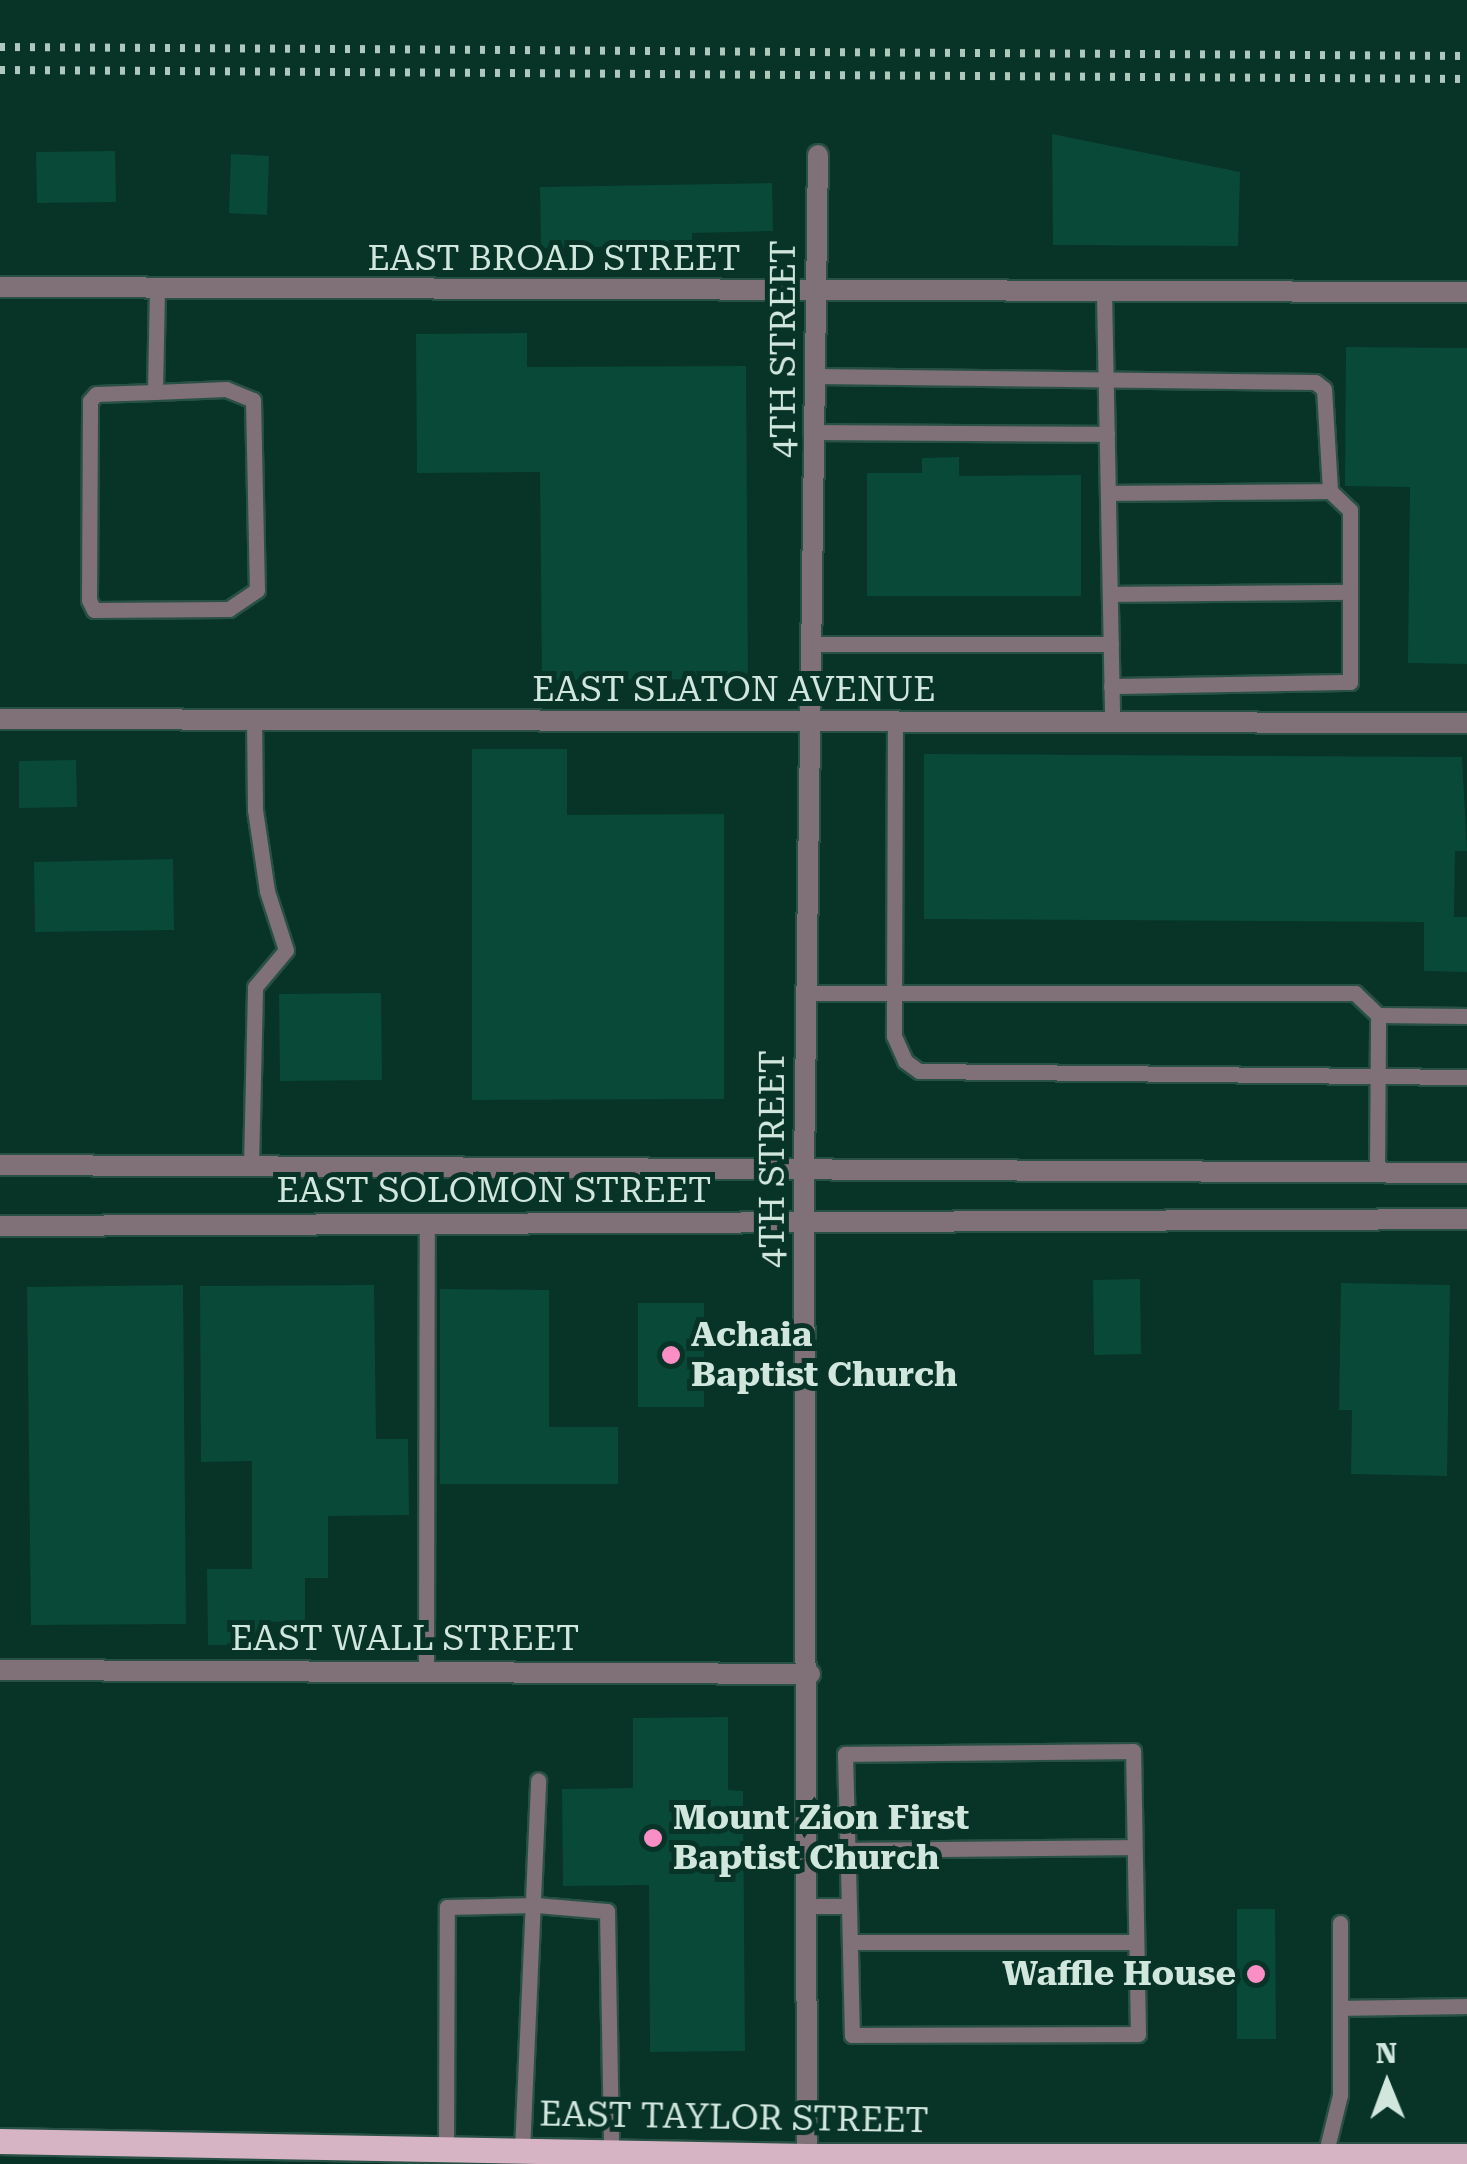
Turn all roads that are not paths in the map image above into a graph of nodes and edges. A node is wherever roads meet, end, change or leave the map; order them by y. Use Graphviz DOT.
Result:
graph roads {
  1 [pos="818,155"];
  2 [pos="0,287"];
  3 [pos="157,288"];
  4 [pos="1467,292"];
  5 [pos="1104,293"];
  6 [pos="816,294"];
  7 [pos="816,376"];
  8 [pos="1106,379"];
  9 [pos="155,392"];
  10 [pos="816,432"];
  11 [pos="1107,434"];
  12 [pos="1330,491"];
  13 [pos="1108,492"];
  14 [pos="1350,592"];
  15 [pos="1110,594"];
  16 [pos="815,644"];
  17 [pos="1110,644"];
  18 [pos="1111,686"];
  19 [pos="0,719"];
  20 [pos="254,721"];
  21 [pos="895,723"];
  22 [pos="1112,723"];
  23 [pos="1467,723"];
  24 [pos="809,724"];
  25 [pos="893,993"];
  26 [pos="806,994"];
  27 [pos="1378,1015"];
  28 [pos="1467,1016"];
  29 [pos="1376,1076"];
  30 [pos="1467,1077"];
  31 [pos="0,1165"];
  32 [pos="251,1166"];
  33 [pos="804,1168"];
  34 [pos="1377,1171"];
  35 [pos="1467,1173"];
  36 [pos="1467,1219"];
  37 [pos="427,1221"];
  38 [pos="804,1224"];
  39 [pos="0,1226"];
  40 [pos="0,1670"];
  41 [pos="426,1672"];
  42 [pos="810,1674"];
  43 [pos="538,1780"];
  44 [pos="1134,1847"];
  45 [pos="848,1850"];
  46 [pos="536,1905"];
  47 [pos="809,1906"];
  48 [pos="849,1906"];
  49 [pos="1340,1922"];
  50 [pos="850,1942"];
  51 [pos="1136,1942"];
  52 [pos="1467,2006"];
  53 [pos="1340,2008"];
  54 [pos="0,2141"];
  55 [pos="446,2150"];
  56 [pos="522,2151"];
  57 [pos="611,2152"];
  58 [pos="1467,2156"];
  59 [pos="807,2160"];
  60 [pos="1062,2160"];
  61 [pos="1324,2160"];
  1 -- 6 [label="street, 4TH STREET"];
  2 -- 3 [label="street, EAST BROAD STREET"];
  3 -- 6 [label="street, EAST BROAD STREET"];
  3 -- 9 [label="lane"];
  4 -- 5 [label="street, EAST BROAD STREET"];
  5 -- 6 [label="street, EAST BROAD STREET"];
  5 -- 8 [label="lane"];
  6 -- 7 [label="street, 4TH STREET"];
  7 -- 8 [label="lane"];
  7 -- 10 [label="street, 4TH STREET"];
  8 -- 11 [label="lane"];
  8 -- 12 [label="lane"];
  9 -- 9 [label="lane"];
  10 -- 11 [label="lane"];
  10 -- 16 [label="street, 4TH STREET"];
  11 -- 13 [label="lane"];
  12 -- 13 [label="lane"];
  12 -- 14 [label="lane"];
  13 -- 15 [label="lane"];
  14 -- 15 [label="lane"];
  14 -- 18 [label="lane"];
  15 -- 17 [label="lane"];
  16 -- 17 [label="lane"];
  16 -- 24 [label="street, 4TH STREET"];
  17 -- 18 [label="lane"];
  18 -- 22 [label="lane"];
  19 -- 20 [label="street, EAST SLATON AVENUE"];
  20 -- 24 [label="street, EAST SLATON AVENUE"];
  20 -- 32 [label="lane"];
  21 -- 22 [label="street, EAST SLATON AVENUE"];
  21 -- 24 [label="street, EAST SLATON AVENUE"];
  21 -- 25 [label="lane"];
  22 -- 23 [label="street, EAST SLATON AVENUE"];
  24 -- 26 [label="street, 4TH STREET"];
  25 -- 26 [label="lane"];
  25 -- 27 [label="lane"];
  25 -- 29 [label="lane"];
  26 -- 33 [label="street, 4TH STREET"];
  27 -- 28 [label="lane"];
  27 -- 29 [label="lane"];
  29 -- 30 [label="lane"];
  29 -- 34 [label="lane"];
  31 -- 32 [label="street, EAST SOLOMON STREET"];
  32 -- 33 [label="street, EAST SOLOMON STREET"];
  33 -- 34 [label="street, EAST SOLOMON STREET"];
  33 -- 38 [label="street, 4TH STREET"];
  34 -- 35 [label="street, EAST SOLOMON STREET"];
  36 -- 38 [label="street, EAST SOLOMON STREET"];
  37 -- 38 [label="street, EAST SOLOMON STREET"];
  37 -- 39 [label="street, EAST SOLOMON STREET"];
  37 -- 41 [label="lane"];
  38 -- 42 [label="street, 4TH STREET"];
  40 -- 41 [label="street, EAST WALL STREET"];
  41 -- 42 [label="street, EAST WALL STREET"];
  42 -- 47 [label="street, 4TH STREET"];
  43 -- 46 [label="lane"];
  44 -- 45 [label="lane"];
  44 -- 45 [label="lane"];
  44 -- 51 [label="lane"];
  45 -- 48 [label="lane"];
  46 -- 55 [label="lane"];
  46 -- 56 [label="lane"];
  46 -- 57 [label="lane"];
  47 -- 48 [label="lane"];
  47 -- 59 [label="street, 4TH STREET"];
  48 -- 50 [label="lane"];
  49 -- 53 [label="lane"];
  50 -- 51 [label="lane"];
  50 -- 51 [label="lane"];
  52 -- 53 [label="lane"];
  53 -- 61 [label="lane"];
  54 -- 55 [label="main road, EAST TAYLOR STREET"];
  55 -- 56 [label="main road, EAST TAYLOR STREET"];
  56 -- 57 [label="main road, EAST TAYLOR STREET"];
  57 -- 59 [label="main road, EAST TAYLOR STREET"];
  58 -- 61 [label="main road, EAST TAYLOR STREET"];
  59 -- 60 [label="main road, EAST TAYLOR STREET"];
  60 -- 61 [label="main road, EAST TAYLOR STREET"];
}
